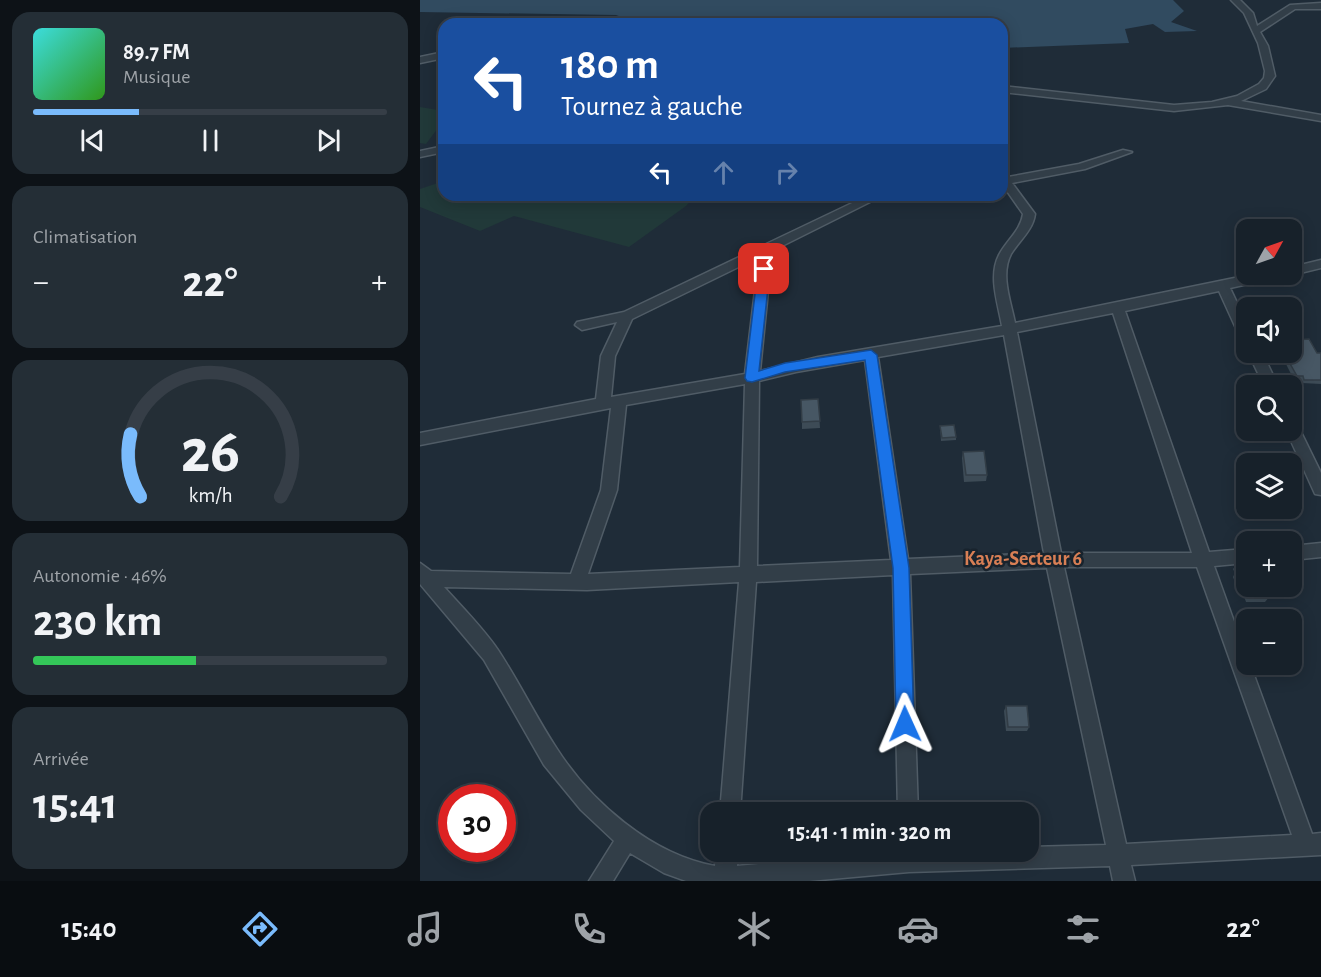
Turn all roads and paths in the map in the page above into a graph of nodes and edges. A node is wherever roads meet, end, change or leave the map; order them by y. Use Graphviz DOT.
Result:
graph roads {
  1 [pos="1235,0"];
  2 [pos="1316,4"];
  3 [pos="1255,31"];
  4 [pos="438,56"];
  5 [pos="420,60"];
  6 [pos="1008,90"];
  7 [pos="1223,102"];
  8 [pos="1321,118"];
  9 [pos="438,150"];
  10 [pos="1127,152"];
  11 [pos="420,154"];
  12 [pos="1008,178"];
  13 [pos="1008,186"];
  14 [pos="866,201"];
  15 [pos="766,251"];
  16 [pos="1317,265"];
  17 [pos="1302,269"];
  18 [pos="1321,278"];
  19 [pos="1236,283"];
  20 [pos="1223,286"];
  21 [pos="1117,307"];
  22 [pos="1236,314"];
  23 [pos="627,316"];
  24 [pos="582,325"];
  25 [pos="1011,329"];
  26 [pos="871,355"];
  27 [pos="752,378"];
  28 [pos="611,403"];
  29 [pos="420,439"];
  30 [pos="1298,441"];
  31 [pos="1321,489"];
  32 [pos="1321,550"];
  33 [pos="1302,552"];
  34 [pos="1236,557"];
  35 [pos="1054,560"];
  36 [pos="1203,560"];
  37 [pos="901,568"];
  38 [pos="748,574"];
  39 [pos="424,575"];
  40 [pos="577,582"];
  41 [pos="731,802"];
  42 [pos="908,802"];
  43 [pos="627,839"];
  44 [pos="1313,845"];
  45 [pos="1039,855"];
  46 [pos="1118,855"];
  47 [pos="726,862"];
  48 [pos="863,862"];
  49 [pos="725,880"];
  50 [pos="600,881"];
  51 [pos="1124,881"];
  1 -- 3 [label="street"];
  2 -- 3 [label="street"];
  3 -- 7 [label="street"];
  4 -- 5 [label="street"];
  6 -- 7 [label="street"];
  7 -- 8 [label="street"];
  9 -- 11 [label="street"];
  10 -- 12 [label="street"];
  13 -- 25 [label="street"];
  14 -- 15 [label="street"];
  15 -- 23 [label="street"];
  15 -- 27 [label="street"];
  16 -- 17 [label="street"];
  16 -- 18 [label="street"];
  19 -- 20 [label="street"];
  20 -- 21 [label="street"];
  20 -- 22 [label="street"];
  21 -- 25 [label="street"];
  21 -- 36 [label="street"];
  23 -- 24 [label="street"];
  23 -- 28 [label="street"];
  25 -- 26 [label="street"];
  25 -- 35 [label="street"];
  26 -- 27 [label="street"];
  26 -- 37 [label="street"];
  27 -- 28 [label="street"];
  27 -- 38 [label="street"];
  28 -- 29 [label="street"];
  28 -- 40 [label="street"];
  30 -- 31 [label="street"];
  32 -- 33 [label="street"];
  34 -- 36 [label="street"];
  35 -- 36 [label="street"];
  35 -- 37 [label="street"];
  35 -- 46 [label="street"];
  36 -- 44 [label="street"];
  37 -- 38 [label="street"];
  37 -- 42 [label="street"];
  38 -- 40 [label="street"];
  38 -- 41 [label="street"];
  39 -- 40 [label="street"];
  39 -- 43 [label="street"];
  43 -- 49 [label="street"];
  43 -- 50 [label="street"];
  44 -- 46 [label="street"];
  45 -- 46 [label="street"];
  46 -- 51 [label="street"];
  47 -- 49 [label="street"];
  48 -- 49 [label="street"];
}
